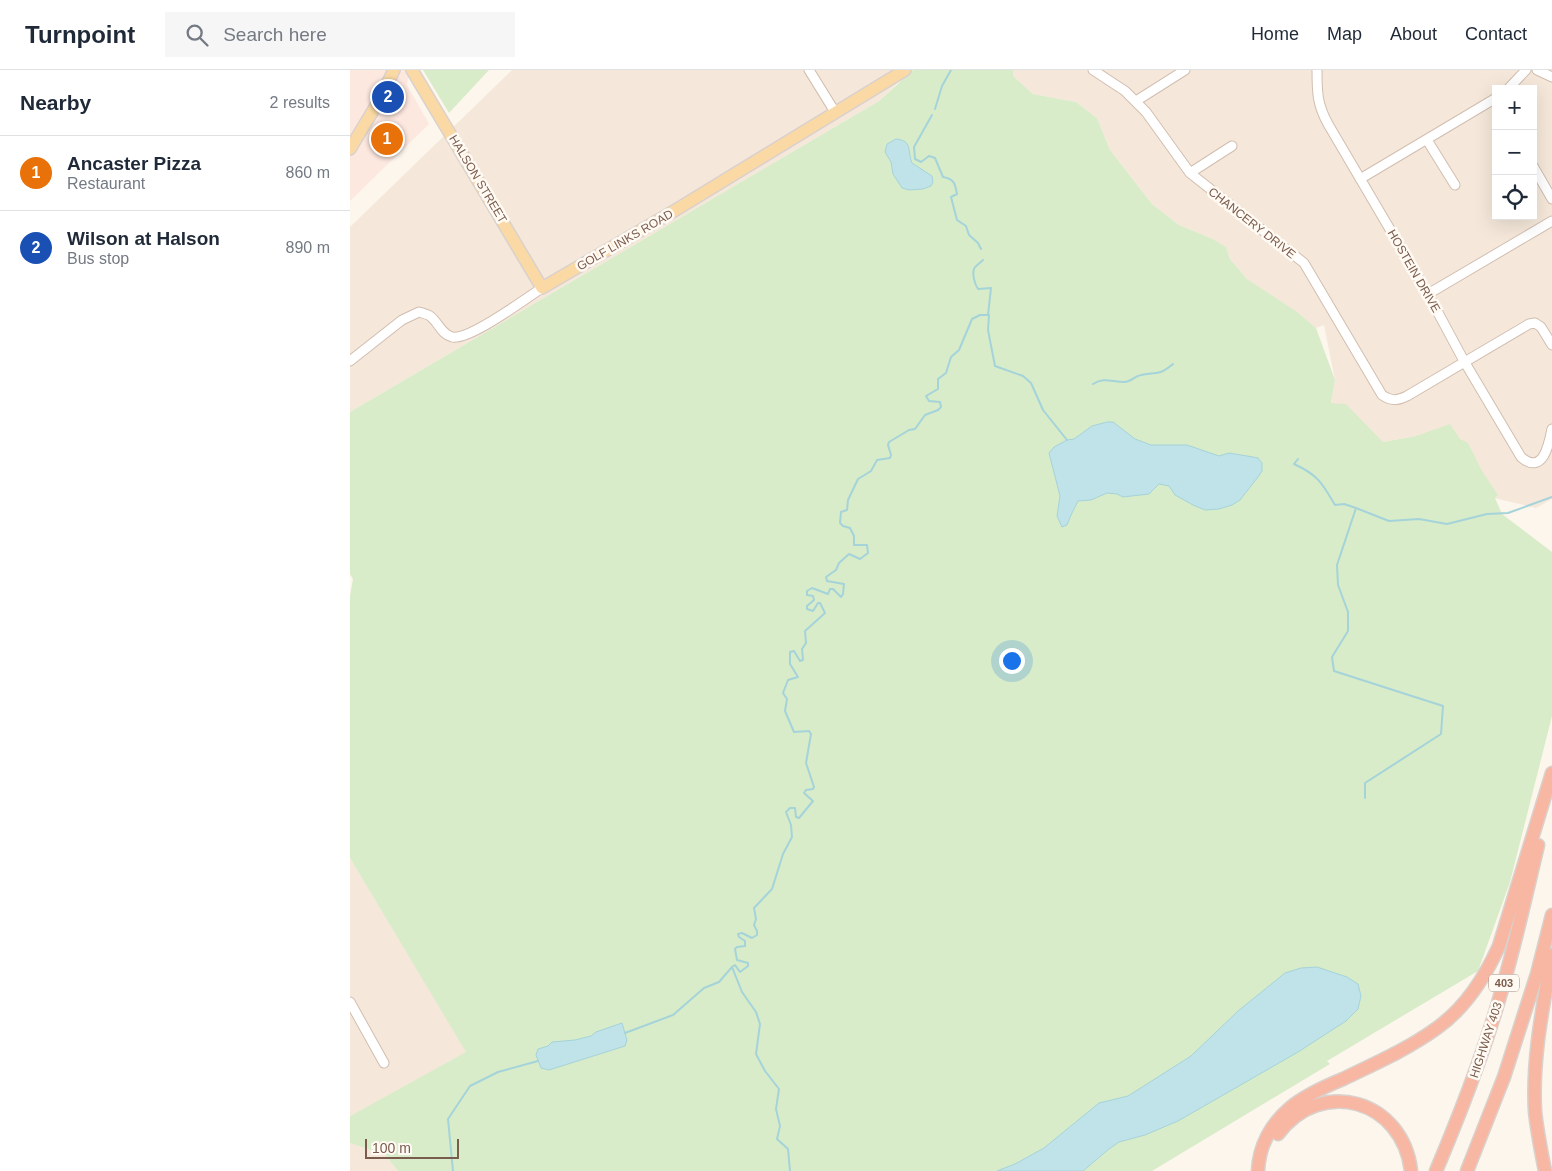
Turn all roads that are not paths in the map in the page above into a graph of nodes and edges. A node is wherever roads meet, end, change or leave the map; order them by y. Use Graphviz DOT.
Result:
graph roads {
  1 [pos="394,70"];
  2 [pos="412,70"];
  3 [pos="809,70"];
  4 [pos="905,70"];
  5 [pos="1093,70"];
  6 [pos="1185,70"];
  7 [pos="1317,70"];
  8 [pos="1526,70"];
  9 [pos="1537,70"];
  10 [pos="1552,77"];
  11 [pos="1512,85"];
  12 [pos="1136,101"];
  13 [pos="1492,103"];
  14 [pos="835,112"];
  15 [pos="1427,140"];
  16 [pos="1232,146"];
  17 [pos="350,149"];
  18 [pos="1190,173"];
  19 [pos="1537,173"];
  20 [pos="1360,179"];
  21 [pos="1455,185"];
  22 [pos="1552,199"];
  23 [pos="1552,221"];
  24 [pos="542,288"];
  25 [pos="1428,294"];
  26 [pos="1552,345"];
  27 [pos="350,361"];
  28 [pos="1464,361"];
  29 [pos="1552,428"];
  30 [pos="1552,773"];
  31 [pos="1552,789"];
  32 [pos="1552,915"];
  33 [pos="1552,955"];
  34 [pos="350,1002"];
  35 [pos="384,1063"];
  36 [pos="1258,1171"];
  37 [pos="1266,1171"];
  38 [pos="1412,1171"];
  39 [pos="1436,1171"];
  40 [pos="1467,1171"];
  41 [pos="1545,1171"];
  1 -- 17 [label="main road"];
  2 -- 24 [label="main road, HALSON STREET"];
  3 -- 14 [label="street"];
  4 -- 14 [label="main road, GOLF LINKS ROAD"];
  5 -- 12 [label="street, CHANCERY DRIVE"];
  6 -- 12 [label="street"];
  7 -- 20 [label="street, HOSTEIN DRIVE"];
  8 -- 11 [label="street"];
  9 -- 10 [label="street"];
  12 -- 18 [label="street, CHANCERY DRIVE"];
  13 -- 15 [label="street"];
  14 -- 24 [label="main road, GOLF LINKS ROAD"];
  15 -- 20 [label="street"];
  15 -- 21 [label="street"];
  16 -- 18 [label="street"];
  18 -- 28 [label="street, CHANCERY DRIVE"];
  19 -- 22 [label="street"];
  20 -- 25 [label="street, HOSTEIN DRIVE"];
  23 -- 25 [label="street"];
  24 -- 27 [label="street, GOLF LINKS ROAD"];
  25 -- 28 [label="street, HOSTEIN DRIVE"];
  26 -- 28 [label="street"];
  28 -- 29 [label="street, HOSTEIN DRIVE"];
  30 -- 36 [label="highway"];
  31 -- 39 [label="highway, HIGHWAY 403 / 403"];
  32 -- 40 [label="highway, 403"];
  33 -- 41 [label="highway"];
  34 -- 35 [label="street"];
  37 -- 38 [label="highway"];
}
